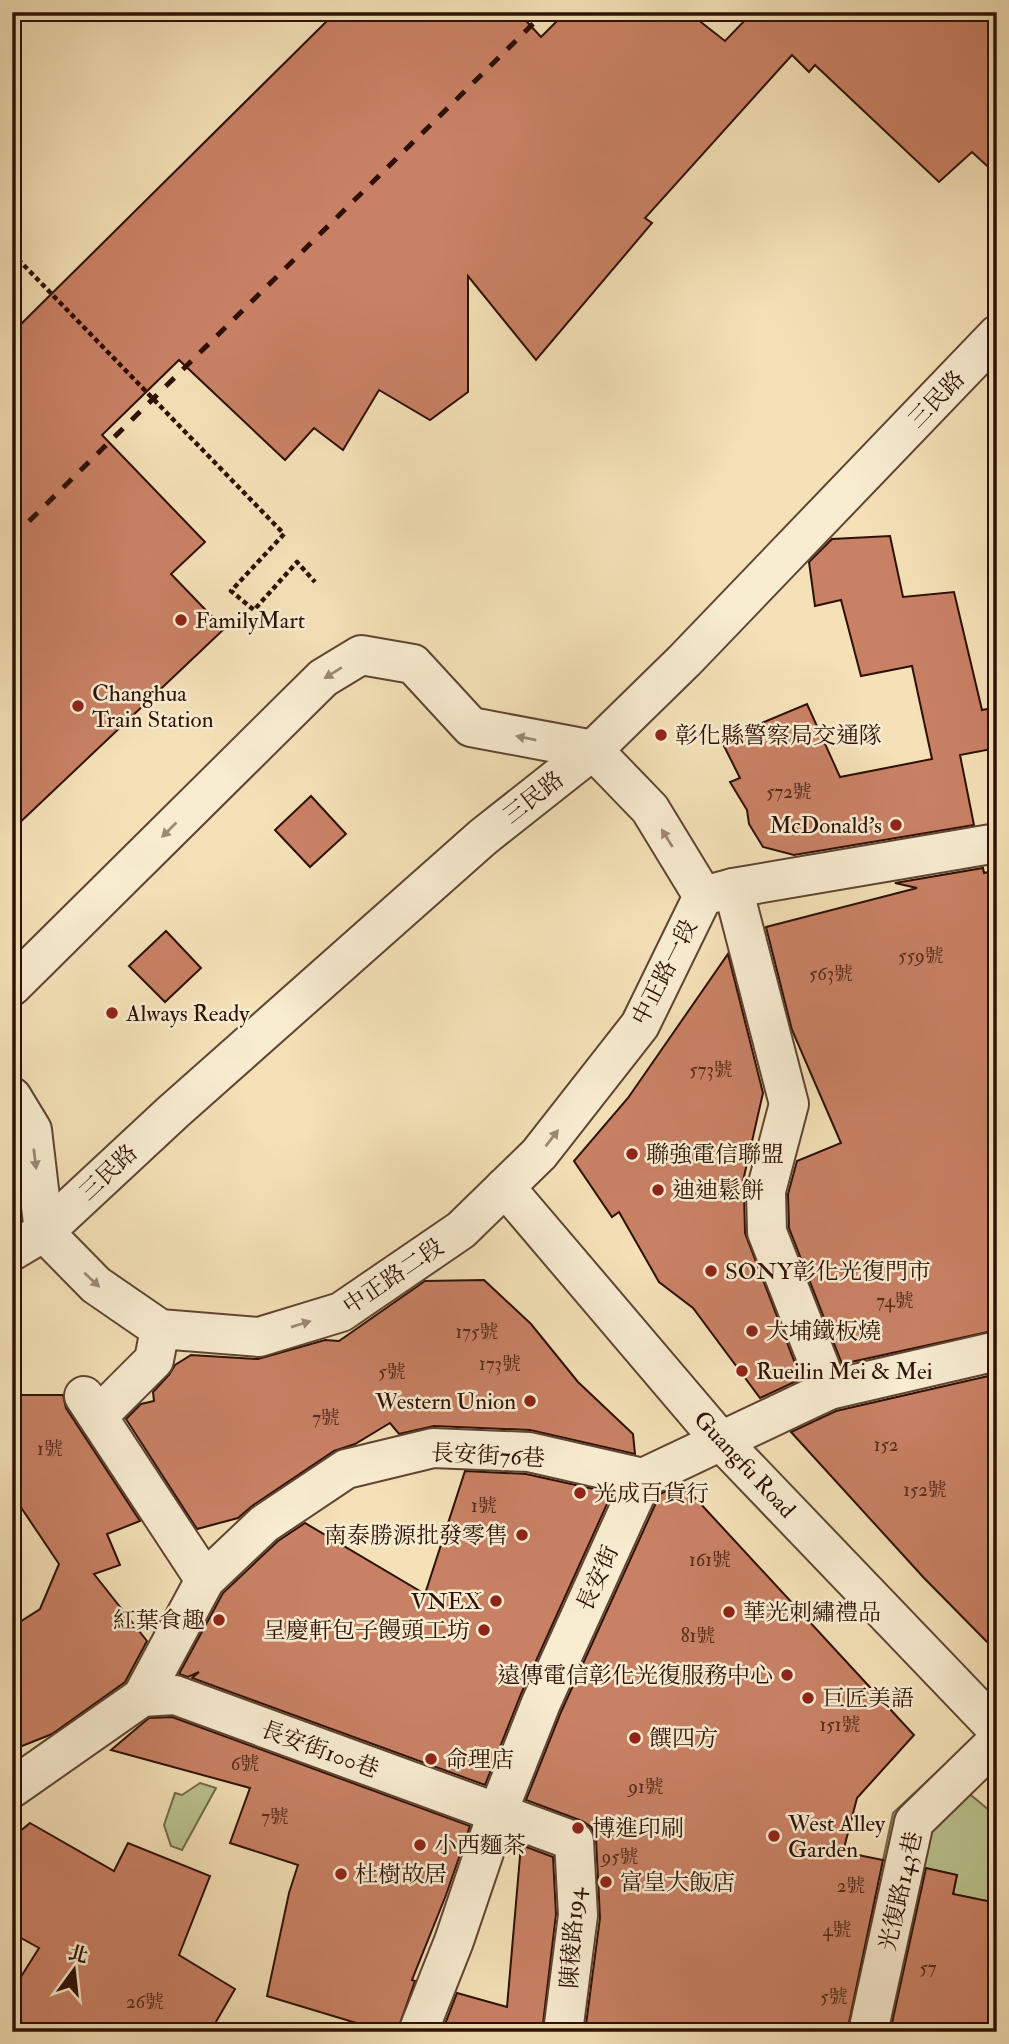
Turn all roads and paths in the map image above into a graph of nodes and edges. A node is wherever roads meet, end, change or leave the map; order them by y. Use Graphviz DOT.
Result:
graph roads {
  1 [pos="12,253"];
  2 [pos="997,335"];
  3 [pos="315,582"];
  4 [pos="593,750"];
  5 [pos="997,843"];
  6 [pos="718,892"];
  7 [pos="12,986"];
  8 [pos="12,1097"];
  9 [pos="505,1187"];
  10 [pos="28,1241"];
  11 [pos="160,1329"];
  12 [pos="997,1351"];
  13 [pos="829,1390"];
  14 [pos="721,1441"];
  15 [pos="643,1478"];
  16 [pos="205,1580"];
  17 [pos="142,1697"];
  18 [pos="997,1730"];
  19 [pos="997,1741"];
  20 [pos="12,1788"];
  21 [pos="497,1814"];
  22 [pos="418,2032"];
  23 [pos="563,2032"];
  24 [pos="868,2032"];
  1 -- 3 [label="path, bridge"];
  2 -- 4 [label="street, 三民路"];
  6 -- 4 [label="street, 中正路一段, one-way"];
  4 -- 7 [label="street, one-way"];
  4 -- 10 [label="street, 三民路"];
  5 -- 6 [label="street"];
  9 -- 6 [label="street, 中正路一段, one-way"];
  6 -- 13 [label="street"];
  8 -- 10 [label="street, one-way"];
  11 -- 9 [label="street, 中正路二段, one-way"];
  9 -- 14 [label="street, Guangfu Road"];
  10 -- 11 [label="street, 中正路二段, one-way"];
  11 -- 16 [label="street"];
  12 -- 13 [label="street"];
  13 -- 14 [label="street"];
  14 -- 15 [label="street"];
  14 -- 18 [label="street, Guangfu Road"];
  15 -- 16 [label="street, 長安街76巷"];
  15 -- 21 [label="street, 長安街"];
  16 -- 17 [label="street, 長安街76巷"];
  17 -- 20 [label="street"];
  17 -- 21 [label="street, 長安街100巷"];
  19 -- 24 [label="street, 光復路143巷"];
  21 -- 22 [label="street, 長安街"];
  21 -- 23 [label="street, 陳稜路194"];
}
